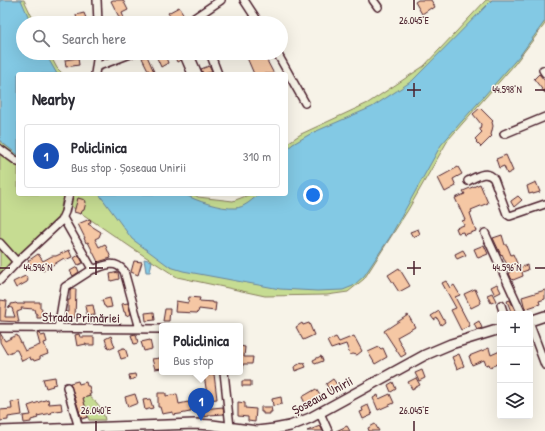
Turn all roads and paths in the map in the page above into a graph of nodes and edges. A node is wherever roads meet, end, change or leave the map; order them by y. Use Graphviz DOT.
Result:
graph roads {
  1 [pos="98,0"];
  2 [pos="221,0"];
  3 [pos="244,0"];
  4 [pos="373,0"];
  5 [pos="378,7"];
  6 [pos="98,16"];
  7 [pos="202,16"];
  8 [pos="254,16"];
  9 [pos="97,60"];
  10 [pos="119,60"];
  11 [pos="186,60"];
  12 [pos="192,60"];
  13 [pos="213,60"];
  14 [pos="281,60"];
  15 [pos="96,71"];
  16 [pos="191,72"];
  17 [pos="197,72"];
  18 [pos="217,72"];
  19 [pos="288,72"];
  20 [pos="288,73"];
  21 [pos="305,103"];
  22 [pos="545,117"];
  23 [pos="504,134"];
  24 [pos="0,149"];
  25 [pos="16,161"];
  26 [pos="468,181"];
  27 [pos="68,196"];
  28 [pos="545,204"];
  29 [pos="63,218"];
  30 [pos="485,233"];
  31 [pos="0,242"];
  32 [pos="17,262"];
  33 [pos="93,269"];
  34 [pos="0,280"];
  35 [pos="501,305"];
  36 [pos="503,311"];
  37 [pos="521,311"];
  38 [pos="545,316"];
  39 [pos="533,320"];
  40 [pos="0,328"];
  41 [pos="58,328"];
  42 [pos="140,329"];
  43 [pos="159,329"];
  44 [pos="497,330"];
  45 [pos="533,333"];
  46 [pos="545,365"];
  47 [pos="224,375"];
  48 [pos="67,387"];
  49 [pos="320,413"];
  50 [pos="230,427"];
  51 [pos="79,428"];
  52 [pos="67,430"];
  53 [pos="0,431"];
  54 [pos="257,431"];
  55 [pos="328,431"];
  1 -- 6 [label="street"];
  2 -- 7 [label="street"];
  3 -- 8 [label="street"];
  4 -- 5 [label="street"];
  9 -- 15 [label="street"];
  10 -- 15 [label="street"];
  11 -- 16 [label="street"];
  12 -- 17 [label="street"];
  13 -- 18 [label="street"];
  14 -- 19 [label="street"];
  20 -- 21 [label="street"];
  22 -- 23 [label="street"];
  24 -- 25 [label="street"];
  26 -- 28 [label="street"];
  27 -- 29 [label="street"];
  29 -- 32 [label="street"];
  29 -- 33 [label="street"];
  30 -- 37 [label="street"];
  31 -- 32 [label="street"];
  32 -- 34 [label="street"];
  33 -- 41 [label="street"];
  33 -- 42 [label="street"];
  35 -- 36 [label="street"];
  38 -- 39 [label="main road"];
  40 -- 41 [label="street, Strada Primăriei"];
  41 -- 42 [label="street, Strada Primăriei"];
  42 -- 43 [label="street, Strada Primăriei"];
  44 -- 49 [label="main road, Șoseaua Unirii"];
  45 -- 46 [label="street"];
  47 -- 50 [label="street"];
  48 -- 51 [label="street"];
  49 -- 54 [label="main road, Șoseaua Unirii"];
  49 -- 55 [label="street"];
  50 -- 51 [label="main road, Șoseaua Unirii"];
  50 -- 54 [label="main road, Șoseaua Unirii"];
  51 -- 52 [label="main road, Șoseaua Unirii"];
  52 -- 53 [label="main road, Șoseaua Unirii"];
}
